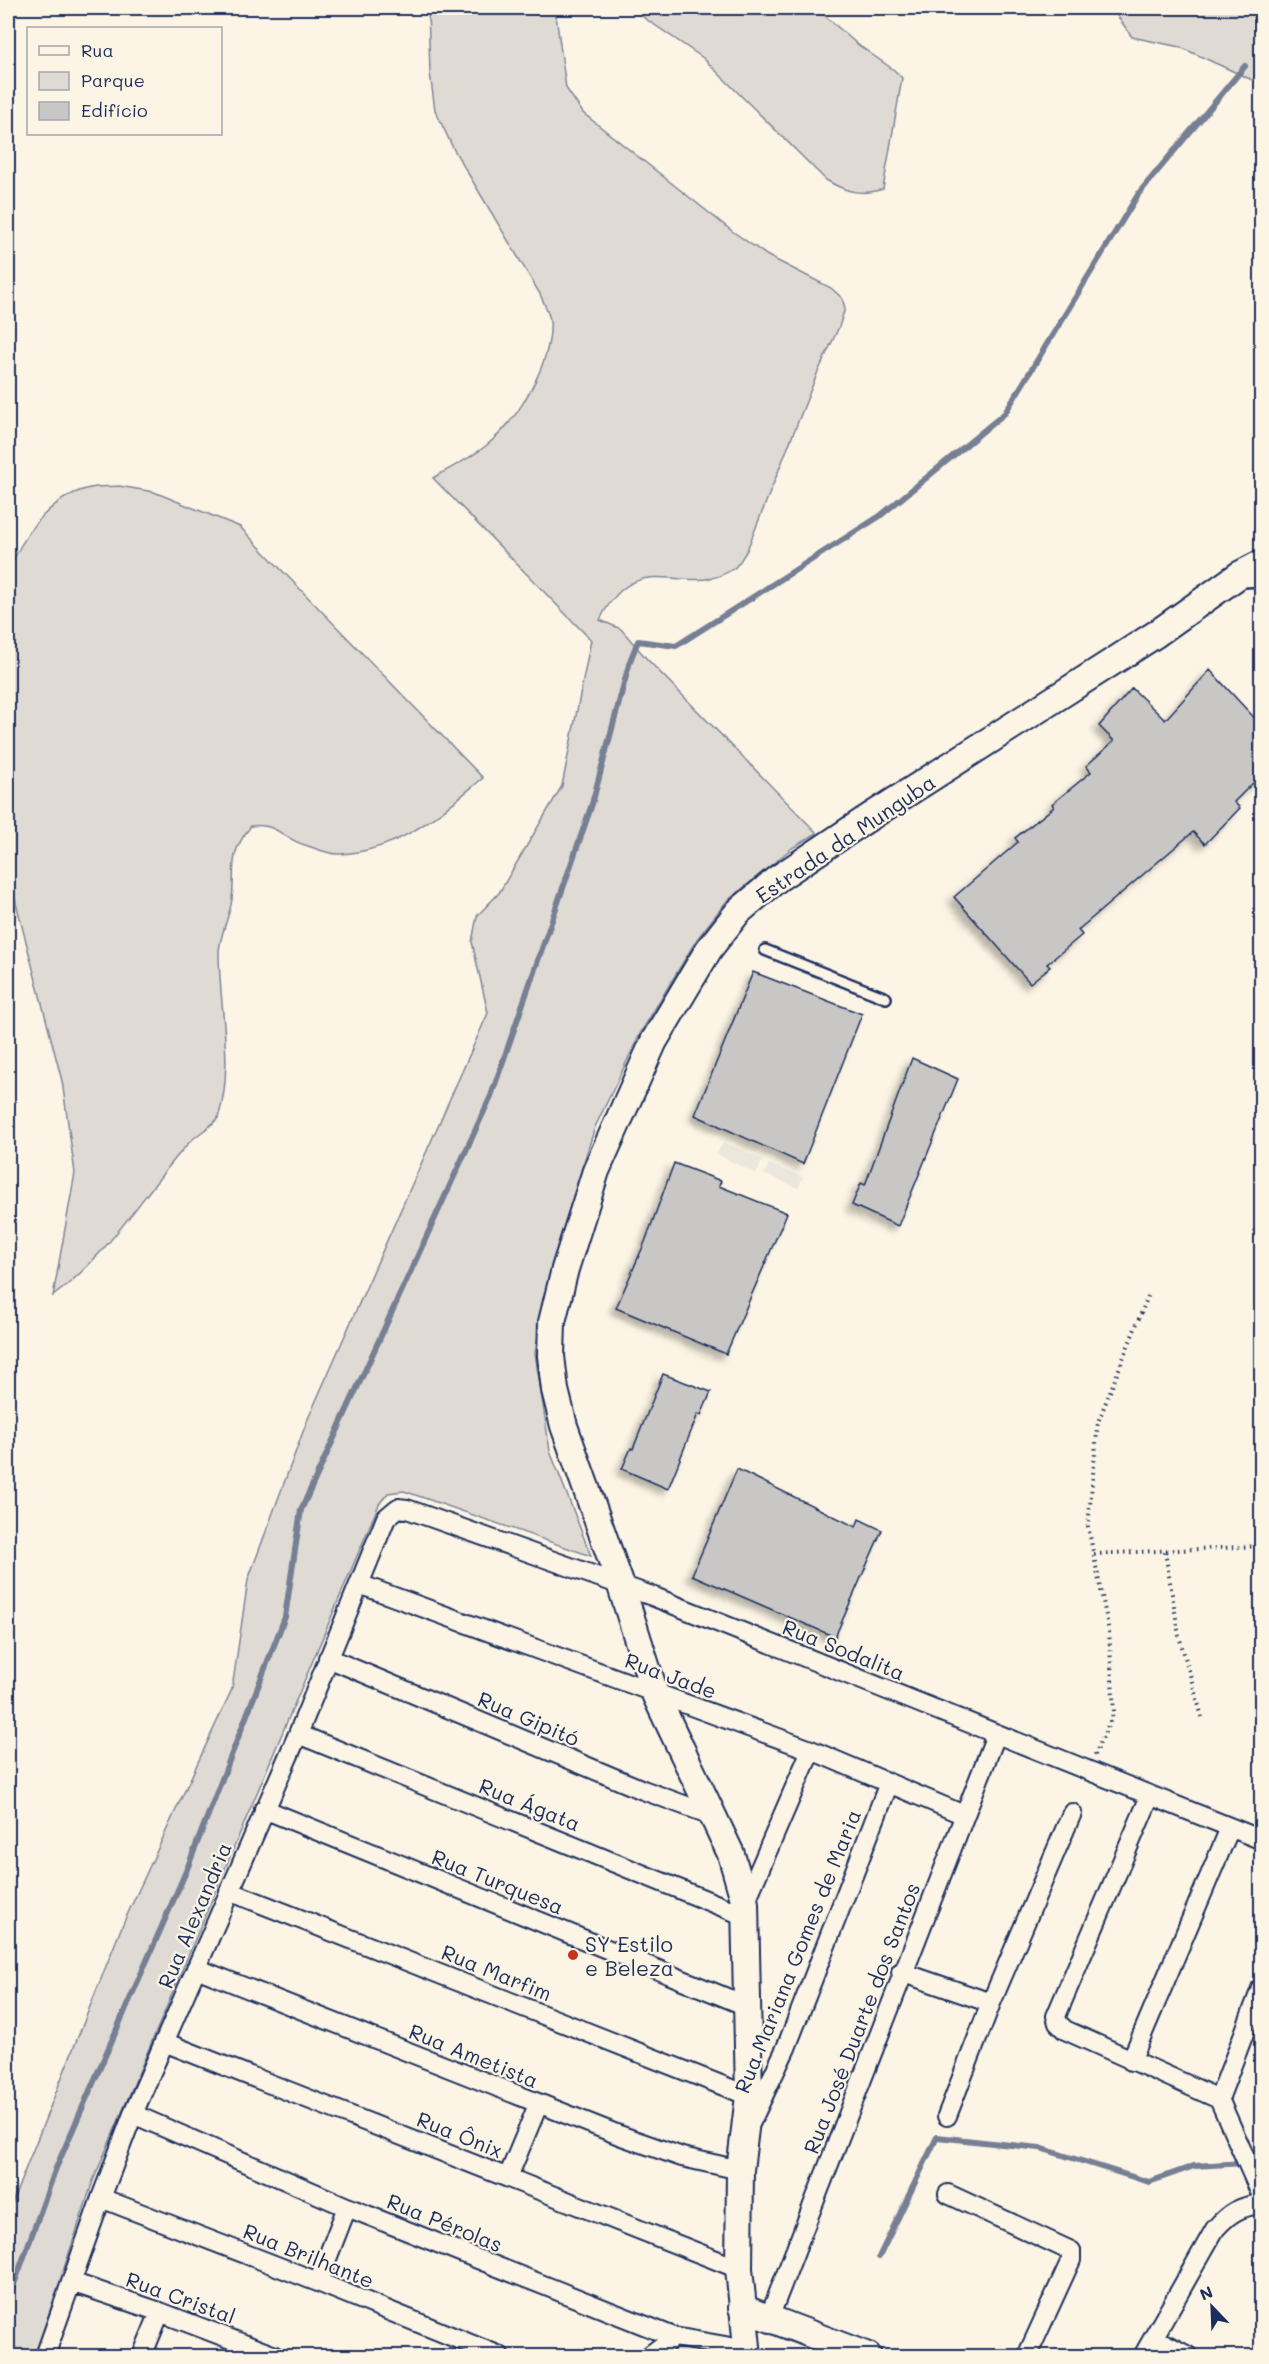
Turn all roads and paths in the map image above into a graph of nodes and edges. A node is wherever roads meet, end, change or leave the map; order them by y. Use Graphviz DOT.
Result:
graph roads {
  1 [pos="1262,564"];
  2 [pos="1262,581"];
  3 [pos="1227,583"];
  4 [pos="765,950"];
  5 [pos="886,998"];
  6 [pos="1148,1296"];
  7 [pos="407,1509"];
  8 [pos="1262,1546"];
  9 [pos="1166,1552"];
  10 [pos="1094,1554"];
  11 [pos="359,1584"];
  12 [pos="621,1586"];
  13 [pos="328,1658"];
  14 [pos="654,1694"];
  15 [pos="1202,1717"];
  16 [pos="298,1734"];
  17 [pos="996,1735"];
  18 [pos="811,1750"];
  19 [pos="1089,1770"];
  20 [pos="889,1783"];
  21 [pos="1150,1796"];
  22 [pos="264,1809"];
  23 [pos="1072,1813"];
  24 [pos="964,1815"];
  25 [pos="714,1816"];
  26 [pos="1230,1828"];
  27 [pos="1262,1840"];
  28 [pos="229,1891"];
  29 [pos="745,1909"];
  30 [pos="196,1968"];
  31 [pos="901,1972"];
  32 [pos="1262,1986"];
  33 [pos="991,2003"];
  34 [pos="749,2007"];
  35 [pos="164,2042"];
  36 [pos="1131,2061"];
  37 [pos="749,2096"];
  38 [pos="1219,2099"];
  39 [pos="538,2105"];
  40 [pos="134,2114"];
  41 [pos="947,2116"];
  42 [pos="745,2135"];
  43 [pos="740,2170"];
  44 [pos="508,2177"];
  45 [pos="948,2194"];
  46 [pos="1262,2196"];
  47 [pos="101,2198"];
  48 [pos="1262,2204"];
  49 [pos="346,2207"];
  50 [pos="739,2269"];
  51 [pos="71,2282"];
  52 [pos="318,2282"];
  53 [pos="742,2308"];
  54 [pos="160,2312"];
  55 [pos="769,2318"];
  56 [pos="674,2337"];
  57 [pos="1154,2338"];
  58 [pos="235,2349"];
  59 [pos="748,2353"];
  60 [pos="45,2356"];
  61 [pos="142,2356"];
  62 [pos="275,2356"];
  63 [pos="500,2356"];
  64 [pos="649,2356"];
  65 [pos="865,2356"];
  66 [pos="1027,2356"];
  67 [pos="1143,2356"];
  68 [pos="1188,2356"];
  1 -- 3 [label="main road, Estrada da Munguba"];
  2 -- 3 [label="lane"];
  3 -- 12 [label="main road, Estrada da Munguba"];
  4 -- 5 [label="lane"];
  6 -- 10 [label="path"];
  7 -- 11 [label="street, Rua Alexandria"];
  7 -- 12 [label="street, Rua Sodalita"];
  8 -- 9 [label="path"];
  9 -- 10 [label="path"];
  9 -- 15 [label="path"];
  10 -- 19 [label="path"];
  11 -- 13 [label="street, Rua Alexandria"];
  11 -- 14 [label="street, Rua Jade"];
  12 -- 14 [label="main road, Estrada da Munguba"];
  12 -- 17 [label="street, Rua Sodalita"];
  13 -- 16 [label="street, Rua Alexandria"];
  13 -- 25 [label="street, Rua Gipitó"];
  14 -- 18 [label="street, Rua Jade"];
  14 -- 25 [label="main road, Estrada da Munguba"];
  16 -- 22 [label="street, Rua Alexandria"];
  16 -- 29 [label="street, Rua Ágata"];
  17 -- 19 [label="street, Rua Sodalita"];
  17 -- 24 [label="street, Rua José Duarte dos Santos"];
  18 -- 20 [label="street, Rua Jade"];
  18 -- 29 [label="street"];
  19 -- 21 [label="street, Rua Sodalita"];
  20 -- 24 [label="street, Rua Jade"];
  20 -- 42 [label="street, Rua Mariana Gomes de Maria"];
  21 -- 26 [label="street, Rua Sodalita"];
  21 -- 36 [label="street"];
  22 -- 28 [label="street, Rua Alexandria"];
  22 -- 34 [label="street, Rua Turquesa"];
  23 -- 33 [label="street"];
  24 -- 31 [label="street, Rua José Duarte dos Santos"];
  25 -- 29 [label="main road, Estrada da Munguba"];
  26 -- 27 [label="street, Rua Sodalita"];
  26 -- 36 [label="street"];
  28 -- 30 [label="street, Rua Alexandria"];
  28 -- 37 [label="street, Rua Marfim"];
  29 -- 34 [label="main road, Estrada da Munguba"];
  30 -- 35 [label="street, Rua Alexandria"];
  30 -- 39 [label="street, Rua Ametista"];
  31 -- 33 [label="street"];
  31 -- 55 [label="street, Rua José Duarte dos Santos"];
  32 -- 38 [label="street"];
  33 -- 41 [label="street"];
  34 -- 37 [label="main road, Estrada da Munguba"];
  35 -- 40 [label="street, Rua Alexandria"];
  35 -- 44 [label="street, Rua Ônix"];
  36 -- 38 [label="street"];
  37 -- 42 [label="main road, Estrada da Munguba"];
  38 -- 46 [label="street"];
  39 -- 43 [label="street, Rua Ametista"];
  39 -- 44 [label="street"];
  40 -- 47 [label="street, Rua Alexandria"];
  40 -- 49 [label="street, Rua Pérolas"];
  42 -- 43 [label="main road, Estrada da Munguba"];
  43 -- 50 [label="main road, Estrada da Munguba"];
  44 -- 50 [label="street, Rua Ônix"];
  45 -- 66 [label="street"];
  47 -- 51 [label="street, Rua Alexandria"];
  47 -- 52 [label="street, Rua Brilhante"];
  48 -- 57 [label="street"];
  49 -- 52 [label="street"];
  49 -- 56 [label="street, Rua Pérolas"];
  50 -- 53 [label="main road, Estrada da Munguba"];
  51 -- 54 [label="street, Rua Cristal"];
  51 -- 60 [label="street, Rua Alexandria"];
  52 -- 63 [label="street, Rua Brilhante"];
  53 -- 55 [label="main road"];
  53 -- 59 [label="main road, Estrada da Munguba"];
  54 -- 58 [label="street, Rua Cristal"];
  54 -- 61 [label="street"];
  55 -- 65 [label="main road"];
  56 -- 59 [label="street, Rua Pérolas"];
  56 -- 64 [label="street"];
  57 -- 67 [label="street"];
  57 -- 68 [label="street"];
  58 -- 62 [label="street, Rua Cristal"];
}
